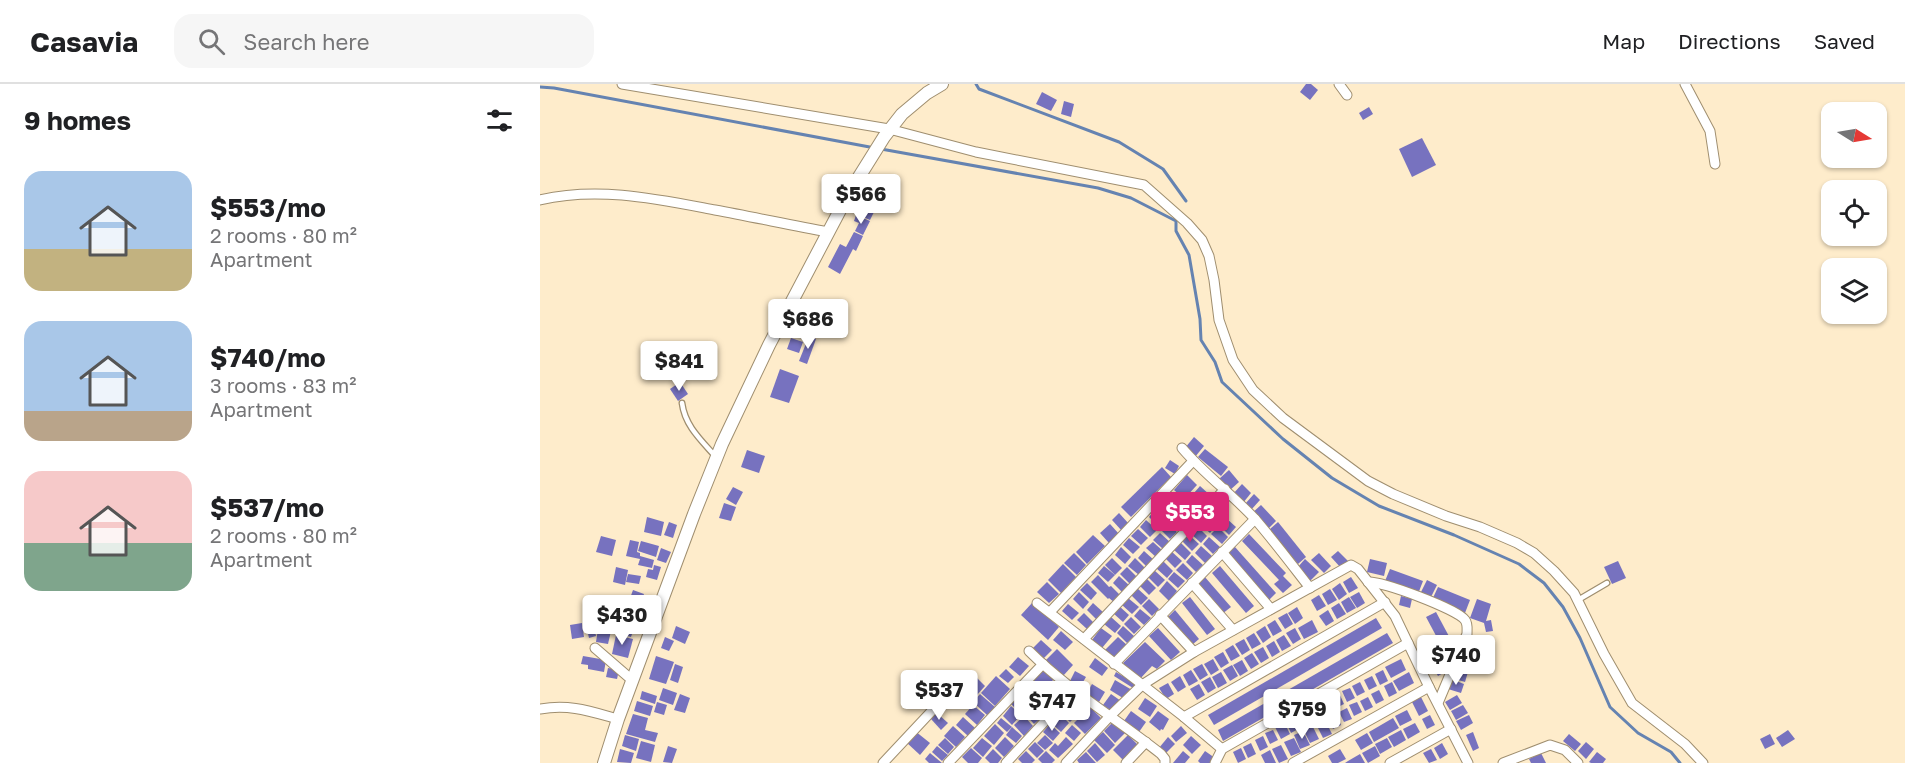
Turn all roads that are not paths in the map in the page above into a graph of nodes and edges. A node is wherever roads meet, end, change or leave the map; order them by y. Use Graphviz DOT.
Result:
graph roads {
  1 [pos="622,84"];
  2 [pos="942,84"];
  3 [pos="1339,84"];
  4 [pos="1685,84"];
  5 [pos="1347,95"];
  6 [pos="886,133"];
  7 [pos="1715,164"];
  8 [pos="540,200"];
  9 [pos="828,232"];
  10 [pos="682,403"];
  11 [pos="1182,448"];
  12 [pos="717,458"];
  13 [pos="1193,461"];
  14 [pos="1225,489"];
  15 [pos="1255,519"];
  16 [pos="1221,552"];
  17 [pos="1192,582"];
  18 [pos="1368,582"];
  19 [pos="1607,582"];
  20 [pos="1310,588"];
  21 [pos="1578,600"];
  22 [pos="1384,602"];
  23 [pos="1036,603"];
  24 [pos="1271,609"];
  25 [pos="1050,612"];
  26 [pos="1160,615"];
  27 [pos="1233,630"];
  28 [pos="1084,639"];
  29 [pos="1408,643"];
  30 [pos="595,648"];
  31 [pos="1029,651"];
  32 [pos="1194,652"];
  33 [pos="1043,664"];
  34 [pos="1114,664"];
  35 [pos="632,680"];
  36 [pos="1142,685"];
  37 [pos="1429,687"];
  38 [pos="1074,690"];
  39 [pos="943,699"];
  40 [pos="1438,703"];
  41 [pos="540,709"];
  42 [pos="1110,716"];
  43 [pos="1184,717"];
  44 [pos="618,718"];
  45 [pos="1451,729"];
  46 [pos="1146,742"];
  47 [pos="1222,749"];
  48 [pos="604,763"];
  49 [pos="883,763"];
  50 [pos="948,763"];
  51 [pos="1006,763"];
  52 [pos="1066,763"];
  53 [pos="1126,763"];
  54 [pos="1165,763"];
  55 [pos="1215,763"];
  56 [pos="1293,763"];
  57 [pos="1390,763"];
  58 [pos="1468,763"];
  59 [pos="1503,763"];
  60 [pos="1578,763"];
  61 [pos="1703,763"];
  1 -- 6 [label="street"];
  2 -- 6 [label="main road"];
  3 -- 5 [label="street"];
  4 -- 7 [label="street"];
  6 -- 9 [label="main road"];
  6 -- 21 [label="street"];
  8 -- 9 [label="street"];
  9 -- 12 [label="main road"];
  10 -- 12 [label="lane"];
  11 -- 13 [label="street"];
  12 -- 35 [label="main road"];
  13 -- 14 [label="street"];
  13 -- 25 [label="street"];
  14 -- 15 [label="street"];
  14 -- 28 [label="street"];
  15 -- 16 [label="street"];
  15 -- 20 [label="street"];
  16 -- 17 [label="street"];
  16 -- 24 [label="street"];
  17 -- 26 [label="street"];
  17 -- 27 [label="street"];
  18 -- 20 [label="street"];
  18 -- 22 [label="street"];
  18 -- 40 [label="street"];
  19 -- 21 [label="lane"];
  20 -- 24 [label="street"];
  21 -- 61 [label="street"];
  22 -- 29 [label="street"];
  22 -- 43 [label="street"];
  23 -- 25 [label="street"];
  24 -- 27 [label="street"];
  25 -- 28 [label="street"];
  26 -- 32 [label="street"];
  26 -- 34 [label="street"];
  27 -- 32 [label="street"];
  28 -- 34 [label="street"];
  29 -- 37 [label="street"];
  29 -- 47 [label="street"];
  30 -- 35 [label="street"];
  31 -- 33 [label="street"];
  32 -- 36 [label="street"];
  33 -- 38 [label="street"];
  33 -- 50 [label="street"];
  34 -- 36 [label="street"];
  35 -- 44 [label="main road"];
  36 -- 42 [label="street"];
  36 -- 43 [label="street"];
  37 -- 40 [label="street"];
  37 -- 56 [label="street"];
  38 -- 42 [label="street"];
  38 -- 51 [label="street"];
  39 -- 49 [label="street"];
  40 -- 45 [label="street"];
  41 -- 44 [label="street"];
  42 -- 46 [label="street"];
  42 -- 52 [label="street"];
  43 -- 47 [label="street"];
  44 -- 48 [label="main road"];
  45 -- 57 [label="street"];
  45 -- 58 [label="street"];
  46 -- 53 [label="street"];
  46 -- 54 [label="street"];
  47 -- 55 [label="street"];
  59 -- 60 [label="street"];
}
